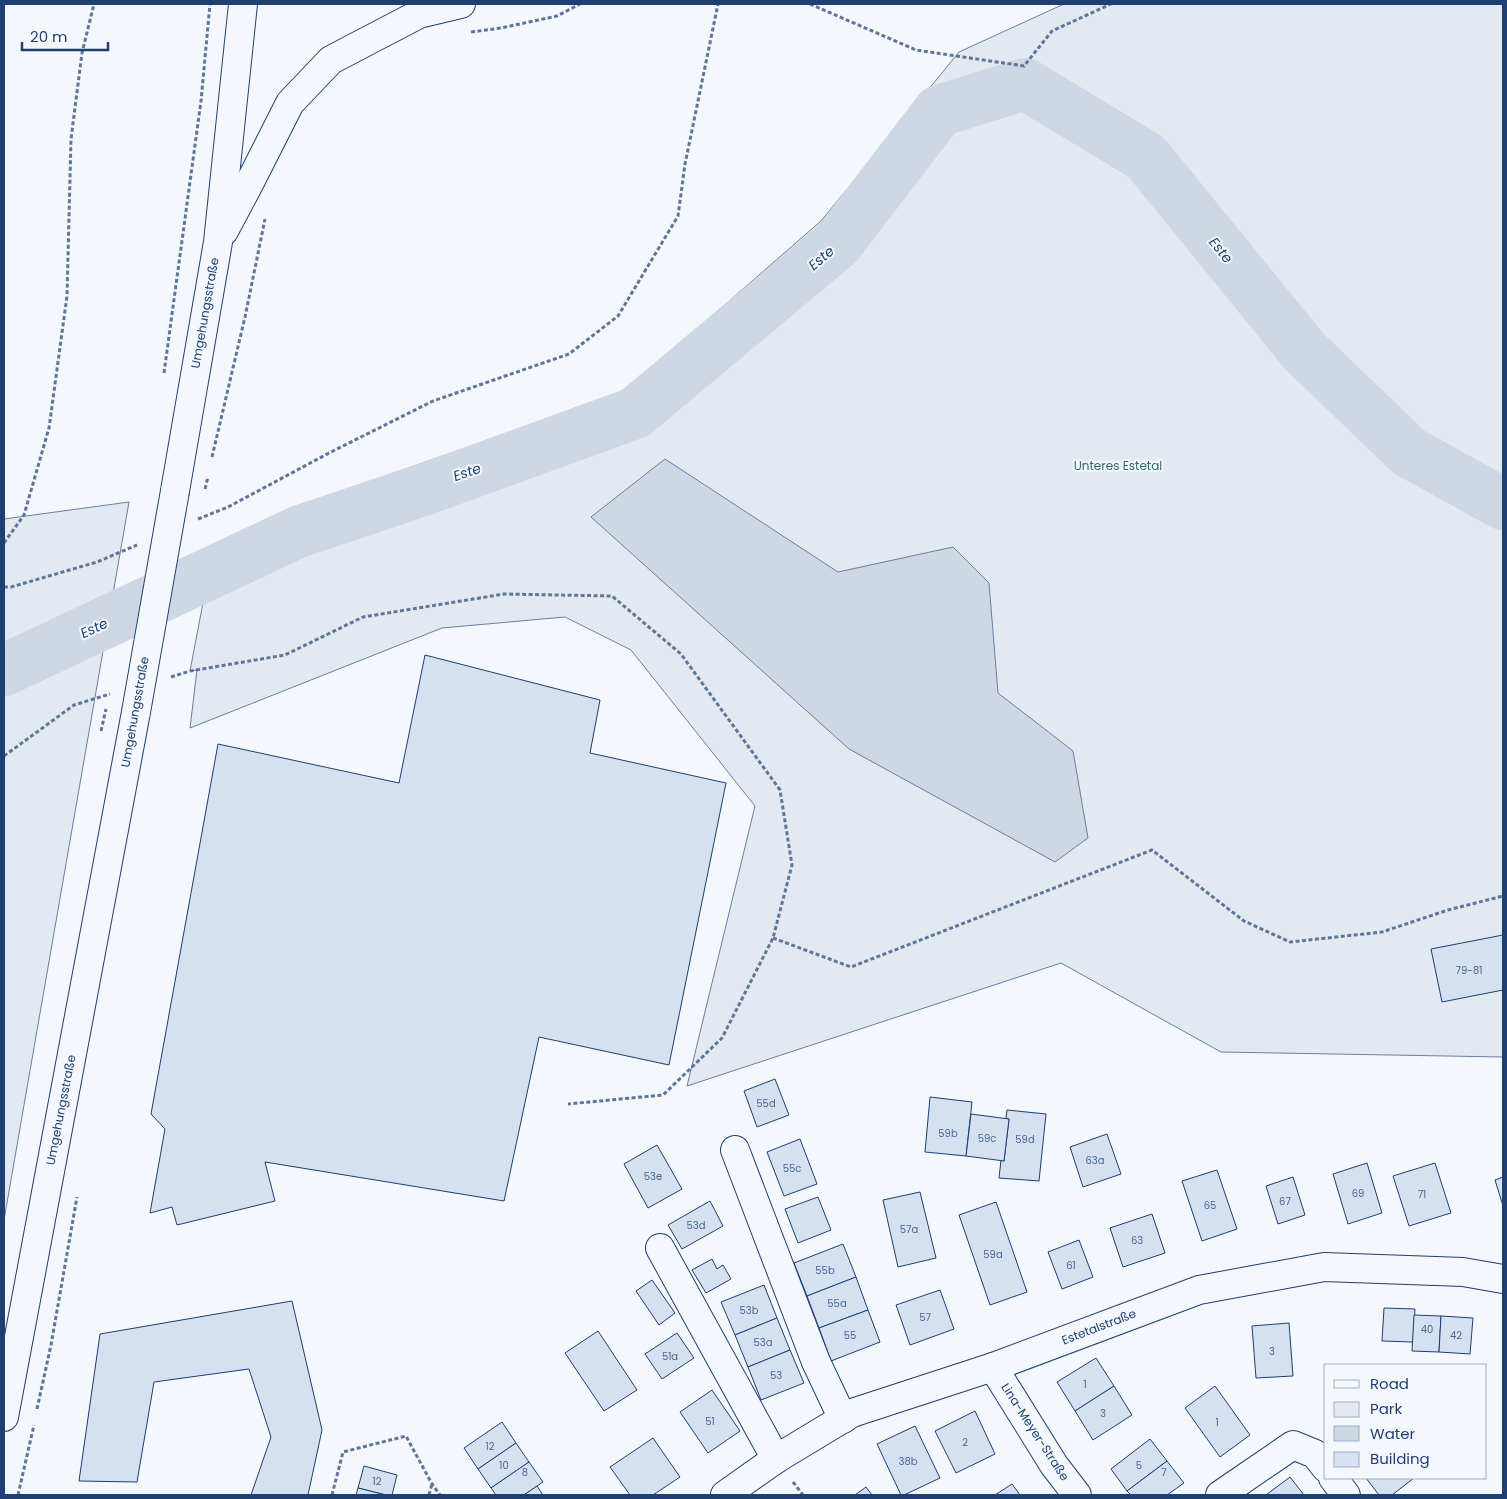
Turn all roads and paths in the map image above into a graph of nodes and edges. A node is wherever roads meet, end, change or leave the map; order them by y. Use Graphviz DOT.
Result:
graph roads {
  1 [pos="94,4"];
  2 [pos="210,4"];
  3 [pos="243,4"];
  4 [pos="461,4"];
  5 [pos="580,4"];
  6 [pos="718,4"];
  7 [pos="810,4"];
  8 [pos="1111,4"];
  9 [pos="406,9"];
  10 [pos="467,32"];
  11 [pos="265,215"];
  12 [pos="218,242"];
  13 [pos="164,375"];
  14 [pos="212,458"];
  15 [pos="228,507"];
  16 [pos="4,543"];
  17 [pos="97,562"];
  18 [pos="4,587"];
  19 [pos="163,679"];
  20 [pos="118,692"];
  21 [pos="4,756"];
  22 [pos="1503,896"];
  23 [pos="772,938"];
  24 [pos="568,1104"];
  25 [pos="736,1150"];
  26 [pos="660,1248"];
  27 [pos="1503,1279"];
  28 [pos="993,1368"];
  29 [pos="4,1417"];
  30 [pos="843,1419"];
  31 [pos="776,1460"];
  32 [pos="1324,1465"];
  33 [pos="1334,1479"];
  34 [pos="432,1484"];
  35 [pos="332,1495"];
  36 [pos="429,1495"];
  37 [pos="440,1495"];
  38 [pos="725,1495"];
  39 [pos="1077,1495"];
  40 [pos="1220,1495"];
  41 [pos="1346,1495"];
  1 -- 16 [label="path"];
  2 -- 13 [label="path"];
  3 -- 12 [label="main road, Umgehungsstraße"];
  4 -- 9 [label="main road"];
  5 -- 10 [label="path"];
  6 -- 15 [label="path"];
  7 -- 8 [label="path"];
  9 -- 12 [label="main road"];
  11 -- 14 [label="path"];
  12 -- 29 [label="main road, Umgehungsstraße, bridge"];
  17 -- 18 [label="path"];
  19 -- 23 [label="path"];
  20 -- 21 [label="path"];
  22 -- 23 [label="path"];
  23 -- 24 [label="path"];
  25 -- 30 [label="main road"];
  26 -- 31 [label="main road"];
  27 -- 28 [label="main road, Estetalstraße"];
  28 -- 30 [label="main road, Estetalstraße"];
  28 -- 39 [label="main road, Lina-Meyer-Straße"];
  30 -- 31 [label="main road, Estetalstraße"];
  31 -- 38 [label="main road, Estetalstraße"];
  32 -- 40 [label="main road"];
  33 -- 41 [label="main road"];
  34 -- 35 [label="path"];
  34 -- 36 [label="path"];
  34 -- 37 [label="path"];
}
